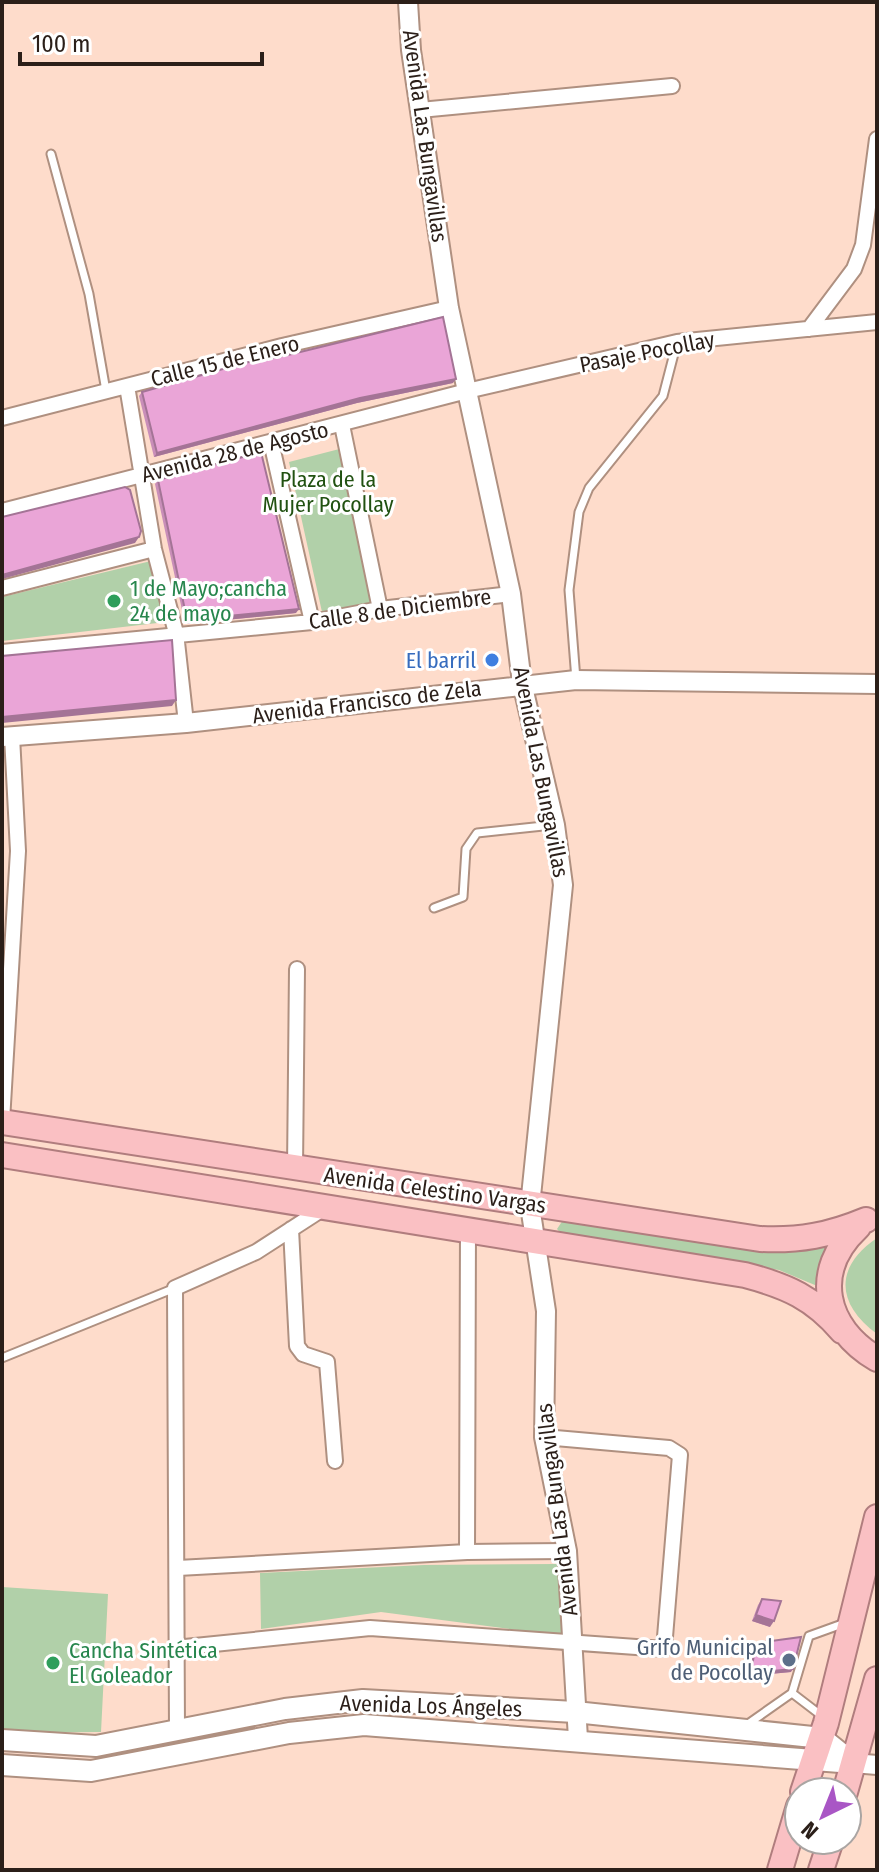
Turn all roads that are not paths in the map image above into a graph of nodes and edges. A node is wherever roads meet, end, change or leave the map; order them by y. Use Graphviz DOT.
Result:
graph roads {
  1 [pos="408,2"];
  2 [pos="672,86"];
  3 [pos="420,110"];
  4 [pos="877,139"];
  5 [pos="51,154"];
  6 [pos="449,308"];
  7 [pos="877,322"];
  8 [pos="809,329"];
  9 [pos="677,342"];
  10 [pos="127,386"];
  11 [pos="106,391"];
  12 [pos="467,391"];
  13 [pos="2,418"];
  14 [pos="342,425"];
  15 [pos="271,442"];
  16 [pos="145,475"];
  17 [pos="2,511"];
  18 [pos="154,549"];
  19 [pos="2,588"];
  20 [pos="511,594"];
  21 [pos="380,609"];
  22 [pos="312,622"];
  23 [pos="176,633"];
  24 [pos="2,652"];
  25 [pos="576,680"];
  26 [pos="522,683"];
  27 [pos="877,684"];
  28 [pos="186,723"];
  29 [pos="7,737"];
  30 [pos="555,825"];
  31 [pos="18,851"];
  32 [pos="2,853"];
  33 [pos="434,908"];
  34 [pos="297,969"];
  35 [pos="4,1035"];
  36 [pos="2,1121"];
  37 [pos="2,1155"];
  38 [pos="295,1169"];
  39 [pos="370,1180"];
  40 [pos="327,1206"];
  41 [pos="530,1206"];
  42 [pos="366,1212"];
  43 [pos="871,1216"];
  44 [pos="468,1228"];
  45 [pos="291,1229"];
  46 [pos="537,1239"];
  47 [pos="175,1288"];
  48 [pos="858,1346"];
  49 [pos="2,1358"];
  50 [pos="877,1378"];
  51 [pos="544,1437"];
  52 [pos="335,1461"];
  53 [pos="877,1517"];
  54 [pos="567,1551"];
  55 [pos="467,1552"];
  56 [pos="178,1568"];
  57 [pos="866,1620"];
  58 [pos="573,1644"];
  59 [pos="175,1648"];
  60 [pos="877,1679"];
  61 [pos="792,1693"];
  62 [pos="575,1712"];
  63 [pos="740,1729"];
  64 [pos="825,1729"];
  65 [pos="177,1730"];
  66 [pos="578,1739"];
  67 [pos="2,1740"];
  68 [pos="111,1743"];
  69 [pos="812,1762"];
  70 [pos="865,1764"];
  71 [pos="2,1765"];
  72 [pos="115,1767"];
  73 [pos="808,1776"];
  1 -- 3 [label="street, Avenida Las Bungavillas"];
  2 -- 3 [label="street"];
  3 -- 6 [label="street, Avenida Las Bungavillas"];
  4 -- 8 [label="street"];
  5 -- 11 [label="lane"];
  6 -- 10 [label="street, Calle 15 de Enero"];
  6 -- 12 [label="street, Avenida Las Bungavillas"];
  7 -- 8 [label="street, Pasaje Pocollay"];
  8 -- 9 [label="street, Pasaje Pocollay"];
  9 -- 12 [label="street, Pasaje Pocollay"];
  9 -- 25 [label="lane"];
  10 -- 11 [label="street, Calle 15 de Enero"];
  10 -- 16 [label="street"];
  11 -- 13 [label="street, Calle 15 de Enero"];
  12 -- 14 [label="street, Avenida 28 de Agosto"];
  12 -- 20 [label="street, Avenida Las Bungavillas"];
  14 -- 15 [label="street, Avenida 28 de Agosto"];
  14 -- 21 [label="street"];
  15 -- 16 [label="street, Avenida 28 de Agosto"];
  15 -- 22 [label="street"];
  16 -- 17 [label="street, Avenida 28 de Agosto"];
  16 -- 18 [label="street"];
  18 -- 19 [label="street"];
  18 -- 23 [label="street"];
  20 -- 21 [label="street, Calle 8 de Diciembre"];
  20 -- 26 [label="street, Avenida Las Bungavillas"];
  21 -- 22 [label="street, Calle 8 de Diciembre"];
  22 -- 23 [label="street, Calle 8 de Diciembre"];
  23 -- 24 [label="street, Calle 8 de Diciembre"];
  23 -- 28 [label="street"];
  25 -- 26 [label="street, Avenida Francisco de Zela"];
  25 -- 27 [label="street, Avenida Francisco de Zela"];
  26 -- 28 [label="street, Avenida Francisco de Zela"];
  26 -- 30 [label="street, Avenida Las Bungavillas"];
  28 -- 29 [label="street, Avenida Francisco de Zela"];
  29 -- 31 [label="street"];
  30 -- 33 [label="lane"];
  30 -- 41 [label="street, Avenida Las Bungavillas"];
  31 -- 32 [label="street"];
  31 -- 35 [label="street"];
  34 -- 38 [label="street"];
  35 -- 36 [label="street"];
  36 -- 38 [label="highway, Avenida Celestino Vargas"];
  37 -- 40 [label="highway, Avenida Celestino Vargas"];
  38 -- 39 [label="highway, Avenida Celestino Vargas"];
  39 -- 41 [label="highway, Avenida Celestino Vargas"];
  39 -- 42 [label="highway"];
  40 -- 42 [label="highway, Avenida Celestino Vargas"];
  40 -- 45 [label="street"];
  41 -- 43 [label="highway, Avenida Celestino Vargas"];
  41 -- 46 [label="street, Avenida Las Bungavillas"];
  42 -- 44 [label="highway, Avenida Celestino Vargas"];
  43 -- 48 [label="highway"];
  44 -- 46 [label="highway, Avenida Celestino Vargas"];
  44 -- 55 [label="street"];
  45 -- 47 [label="street"];
  45 -- 52 [label="street"];
  46 -- 48 [label="highway, Avenida Celestino Vargas"];
  46 -- 51 [label="street, Avenida Las Bungavillas"];
  47 -- 49 [label="lane"];
  47 -- 56 [label="street"];
  48 -- 50 [label="highway"];
  51 -- 54 [label="street, Avenida Las Bungavillas"];
  51 -- 58 [label="street"];
  53 -- 57 [label="highway"];
  54 -- 55 [label="street"];
  54 -- 58 [label="street, Avenida Las Bungavillas"];
  55 -- 56 [label="street"];
  56 -- 59 [label="street"];
  57 -- 61 [label="lane"];
  57 -- 64 [label="highway"];
  58 -- 59 [label="street"];
  58 -- 62 [label="street, Avenida Las Bungavillas"];
  59 -- 65 [label="street"];
  60 -- 70 [label="highway"];
  61 -- 63 [label="lane"];
  61 -- 64 [label="lane"];
  62 -- 63 [label="main road, Avenida Los Ángeles"];
  62 -- 65 [label="main road, Avenida Los Ángeles"];
  62 -- 66 [label="street, Avenida Las Bungavillas"];
  63 -- 64 [label="main road, Avenida Los Ángeles"];
  64 -- 69 [label="highway"];
  64 -- 70 [label="main road"];
  65 -- 68 [label="main road, Avenida Los Ángeles"];
  66 -- 69 [label="main road, Avenida Los Ángeles"];
  66 -- 72 [label="main road, Avenida Los Ángeles"];
  67 -- 68 [label="main road, Avenida Los Ángeles"];
  68 -- 72 [label="main road"];
  69 -- 70 [label="main road, Avenida Los Ángeles"];
  69 -- 73 [label="highway"];
  71 -- 72 [label="main road, Avenida Los Ángeles"];
}
